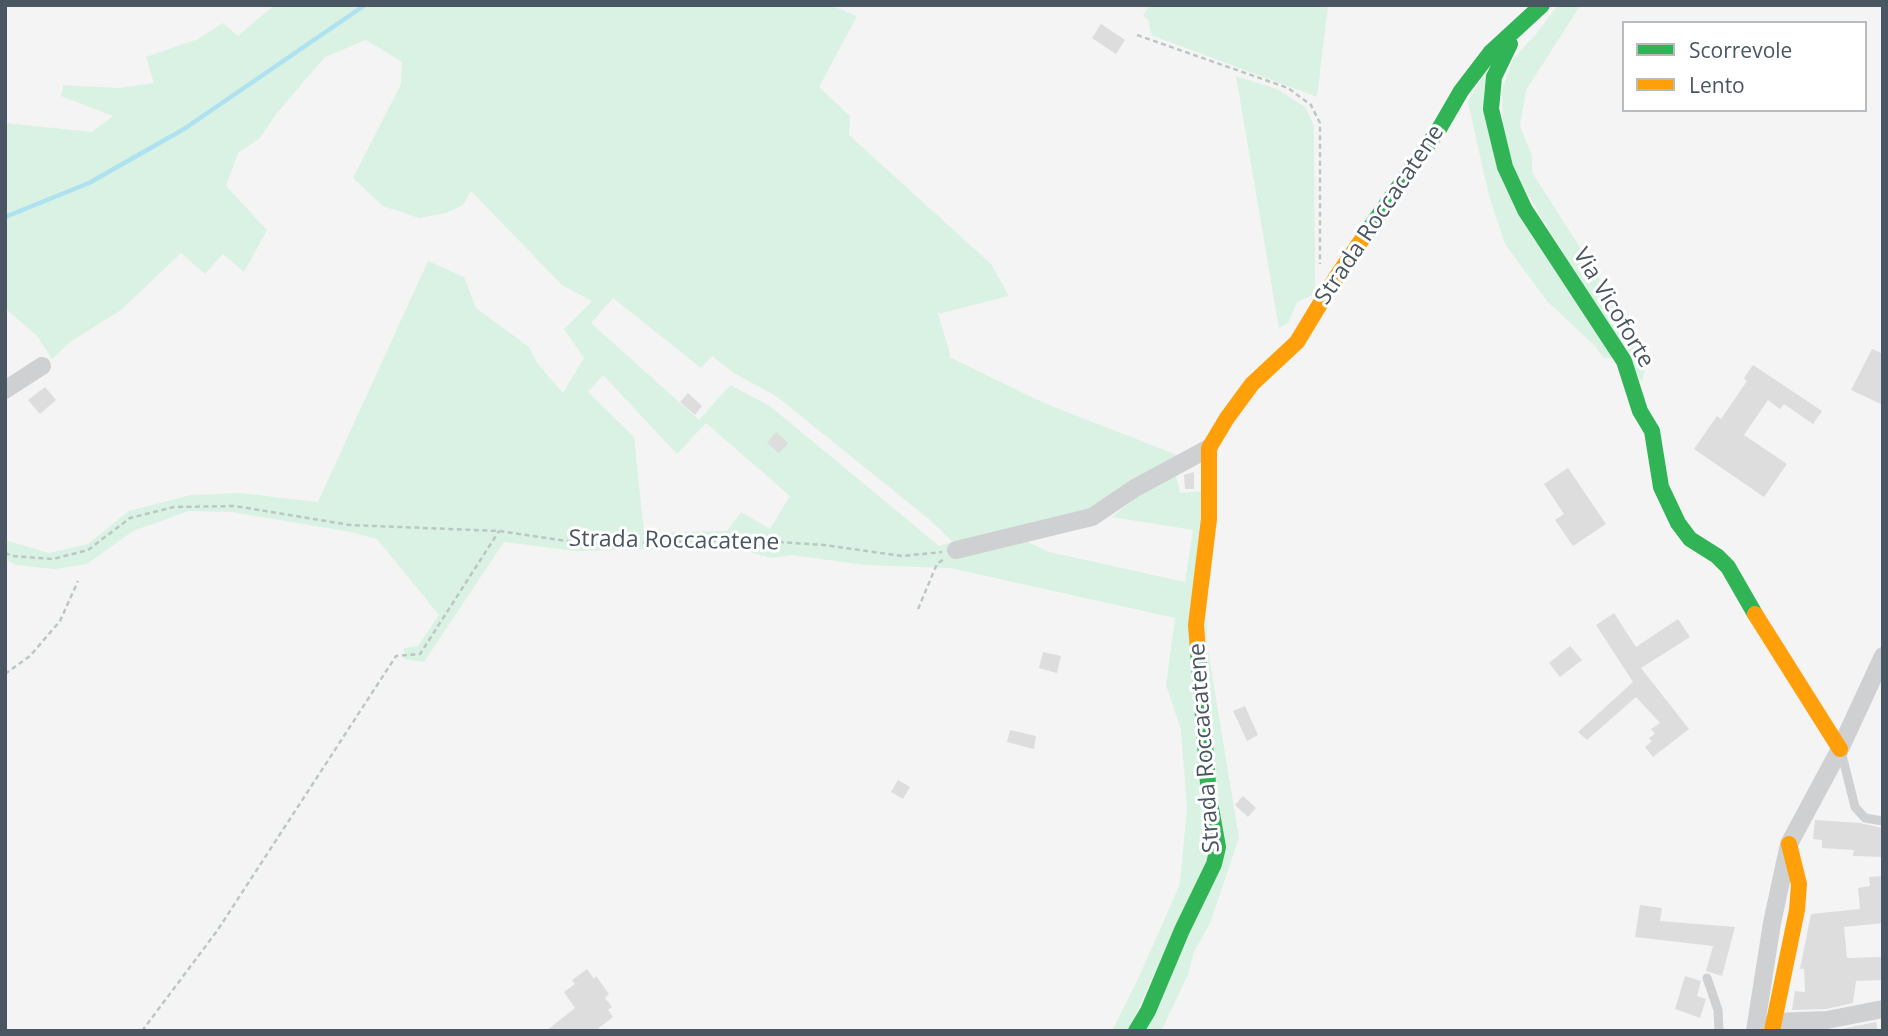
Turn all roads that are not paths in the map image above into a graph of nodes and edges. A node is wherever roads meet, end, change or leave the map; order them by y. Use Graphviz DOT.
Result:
graph roads {
  1 [pos="1530,9"];
  2 [pos="42,366"];
  3 [pos="5,390"];
  4 [pos="1209,448"];
  5 [pos="956,550"];
  6 [pos="1883,656"];
  7 [pos="1840,749"];
  8 [pos="1883,821"];
  9 [pos="1789,844"];
  10 [pos="1707,978"];
  11 [pos="1883,1009"];
  12 [pos="1773,1026"];
  13 [pos="1136,1031"];
  14 [pos="1719,1031"];
  15 [pos="1755,1031"];
  1 -- 4 [label="street, Strada Roccacatene"];
  1 -- 7 [label="street, Via Vicoforte"];
  2 -- 3 [label="street"];
  4 -- 5 [label="street"];
  4 -- 13 [label="street, Strada Roccacatene"];
  6 -- 7 [label="street"];
  7 -- 8 [label="lane"];
  7 -- 9 [label="street"];
  9 -- 12 [label="street"];
  9 -- 15 [label="street"];
  10 -- 14 [label="lane"];
  11 -- 12 [label="street"];
}
